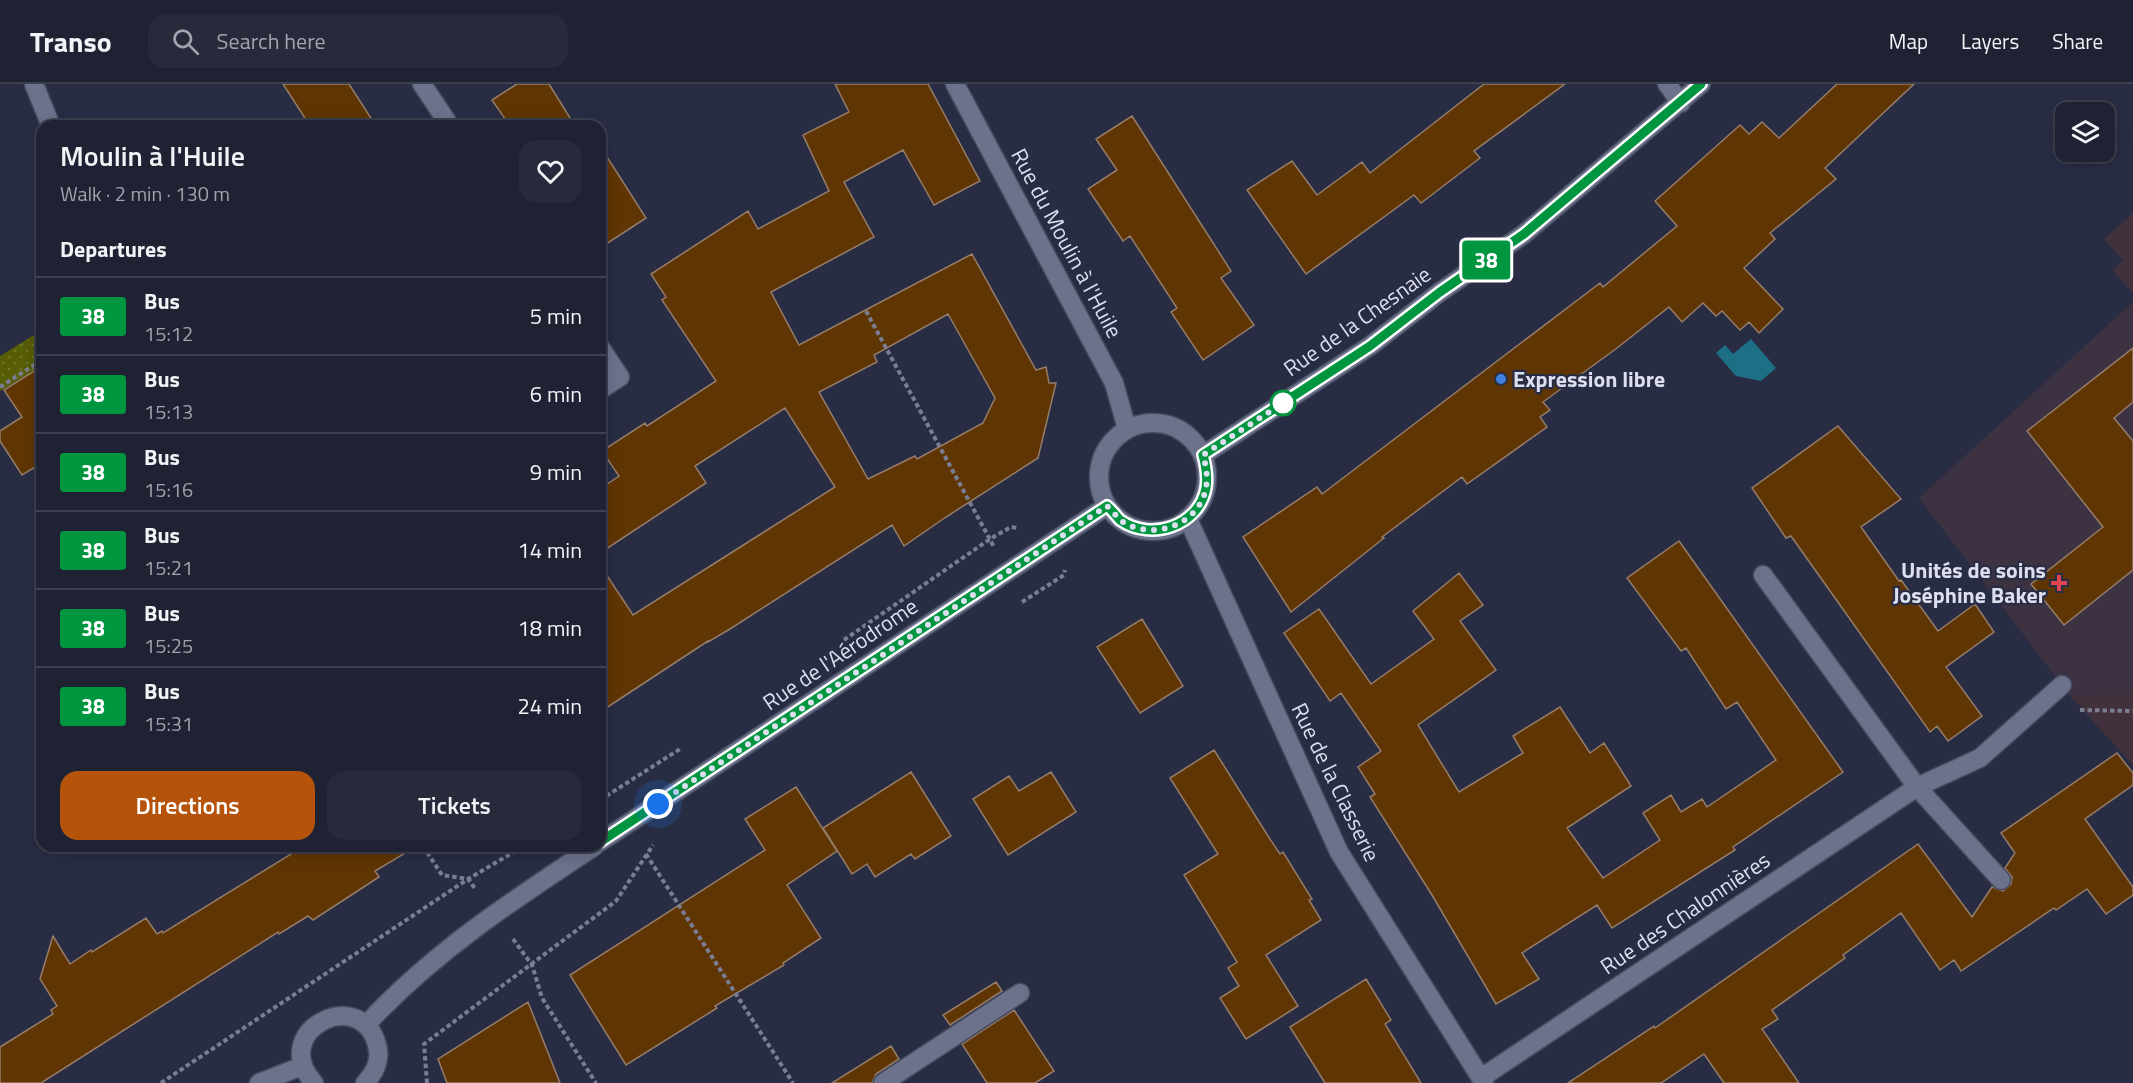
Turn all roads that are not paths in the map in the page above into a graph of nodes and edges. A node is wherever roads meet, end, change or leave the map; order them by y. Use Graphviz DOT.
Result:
graph roads {
  1 [pos="34,84"];
  2 [pos="422,84"];
  3 [pos="955,84"];
  4 [pos="1667,84"];
  5 [pos="1701,84"];
  6 [pos="1681,103"];
  7 [pos="49,120"];
  8 [pos="446,120"];
  9 [pos="606,356"];
  10 [pos="606,386"];
  11 [pos="1127,429"];
  12 [pos="1203,455"];
  13 [pos="1107,506"];
  14 [pos="1188,519"];
  15 [pos="1763,575"];
  16 [pos="2062,685"];
  17 [pos="1917,787"];
  18 [pos="606,838"];
  19 [pos="586,852"];
  20 [pos="2001,880"];
  21 [pos="1020,993"];
  22 [pos="366,1025"];
  23 [pos="302,1066"];
  24 [pos="1483,1081"];
  25 [pos="259,1083"];
  26 [pos="314,1083"];
  27 [pos="365,1083"];
  28 [pos="883,1083"];
  1 -- 7 [label="street"];
  2 -- 8 [label="street"];
  3 -- 11 [label="street, Rue du Moulin à l'Huile"];
  4 -- 6 [label="street"];
  5 -- 6 [label="street, Rue de la Chesnaie"];
  6 -- 12 [label="street, Rue de la Chesnaie"];
  9 -- 10 [label="street"];
  11 -- 12 [label="street"];
  11 -- 13 [label="street"];
  12 -- 14 [label="street"];
  13 -- 14 [label="street"];
  13 -- 18 [label="street, Rue de l'Aérodrome"];
  14 -- 24 [label="street, Rue de la Classerie"];
  15 -- 17 [label="street"];
  16 -- 17 [label="street, Rue des Chalonnières"];
  17 -- 20 [label="street"];
  17 -- 24 [label="street, Rue des Chalonnières"];
  19 -- 22 [label="street"];
  21 -- 28 [label="street"];
  22 -- 23 [label="street"];
  22 -- 27 [label="street"];
  23 -- 25 [label="street"];
  23 -- 26 [label="street"];
}
